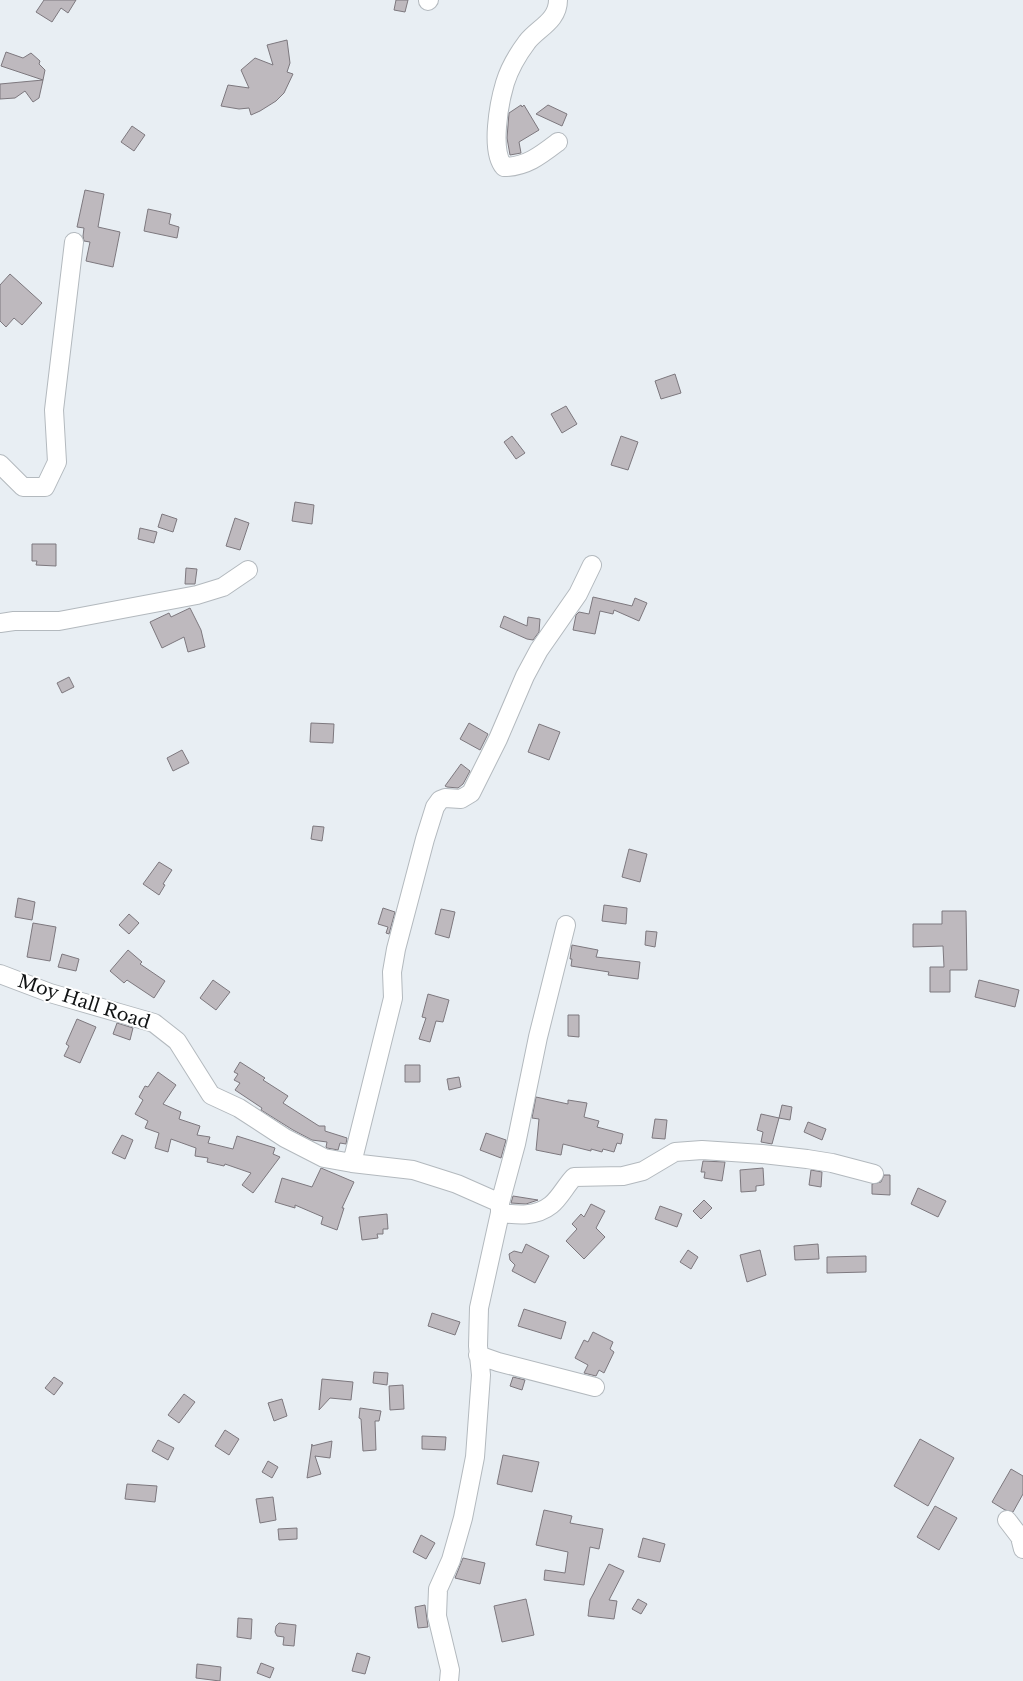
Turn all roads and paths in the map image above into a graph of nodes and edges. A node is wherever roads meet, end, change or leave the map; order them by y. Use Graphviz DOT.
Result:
graph roads {
  1 [pos="558,0"];
  2 [pos="558,142"];
  3 [pos="74,242"];
  4 [pos="0,464"];
  5 [pos="592,565"];
  6 [pos="248,570"];
  7 [pos="0,623"];
  8 [pos="566,925"];
  9 [pos="0,974"];
  10 [pos="352,1163"];
  11 [pos="874,1174"];
  12 [pos="500,1208"];
  13 [pos="478,1355"];
  14 [pos="595,1387"];
  15 [pos="1007,1520"];
  16 [pos="1023,1549"];
  17 [pos="450,1681"];
  1 -- 2 [label="street"];
  3 -- 4 [label="street"];
  5 -- 10 [label="street"];
  6 -- 7 [label="street"];
  8 -- 12 [label="street"];
  9 -- 10 [label="street, Moy Hall Road"];
  10 -- 12 [label="street, Moy Hall Road"];
  11 -- 12 [label="street"];
  12 -- 13 [label="street"];
  13 -- 14 [label="street"];
  13 -- 17 [label="street"];
  15 -- 16 [label="street"];
}
